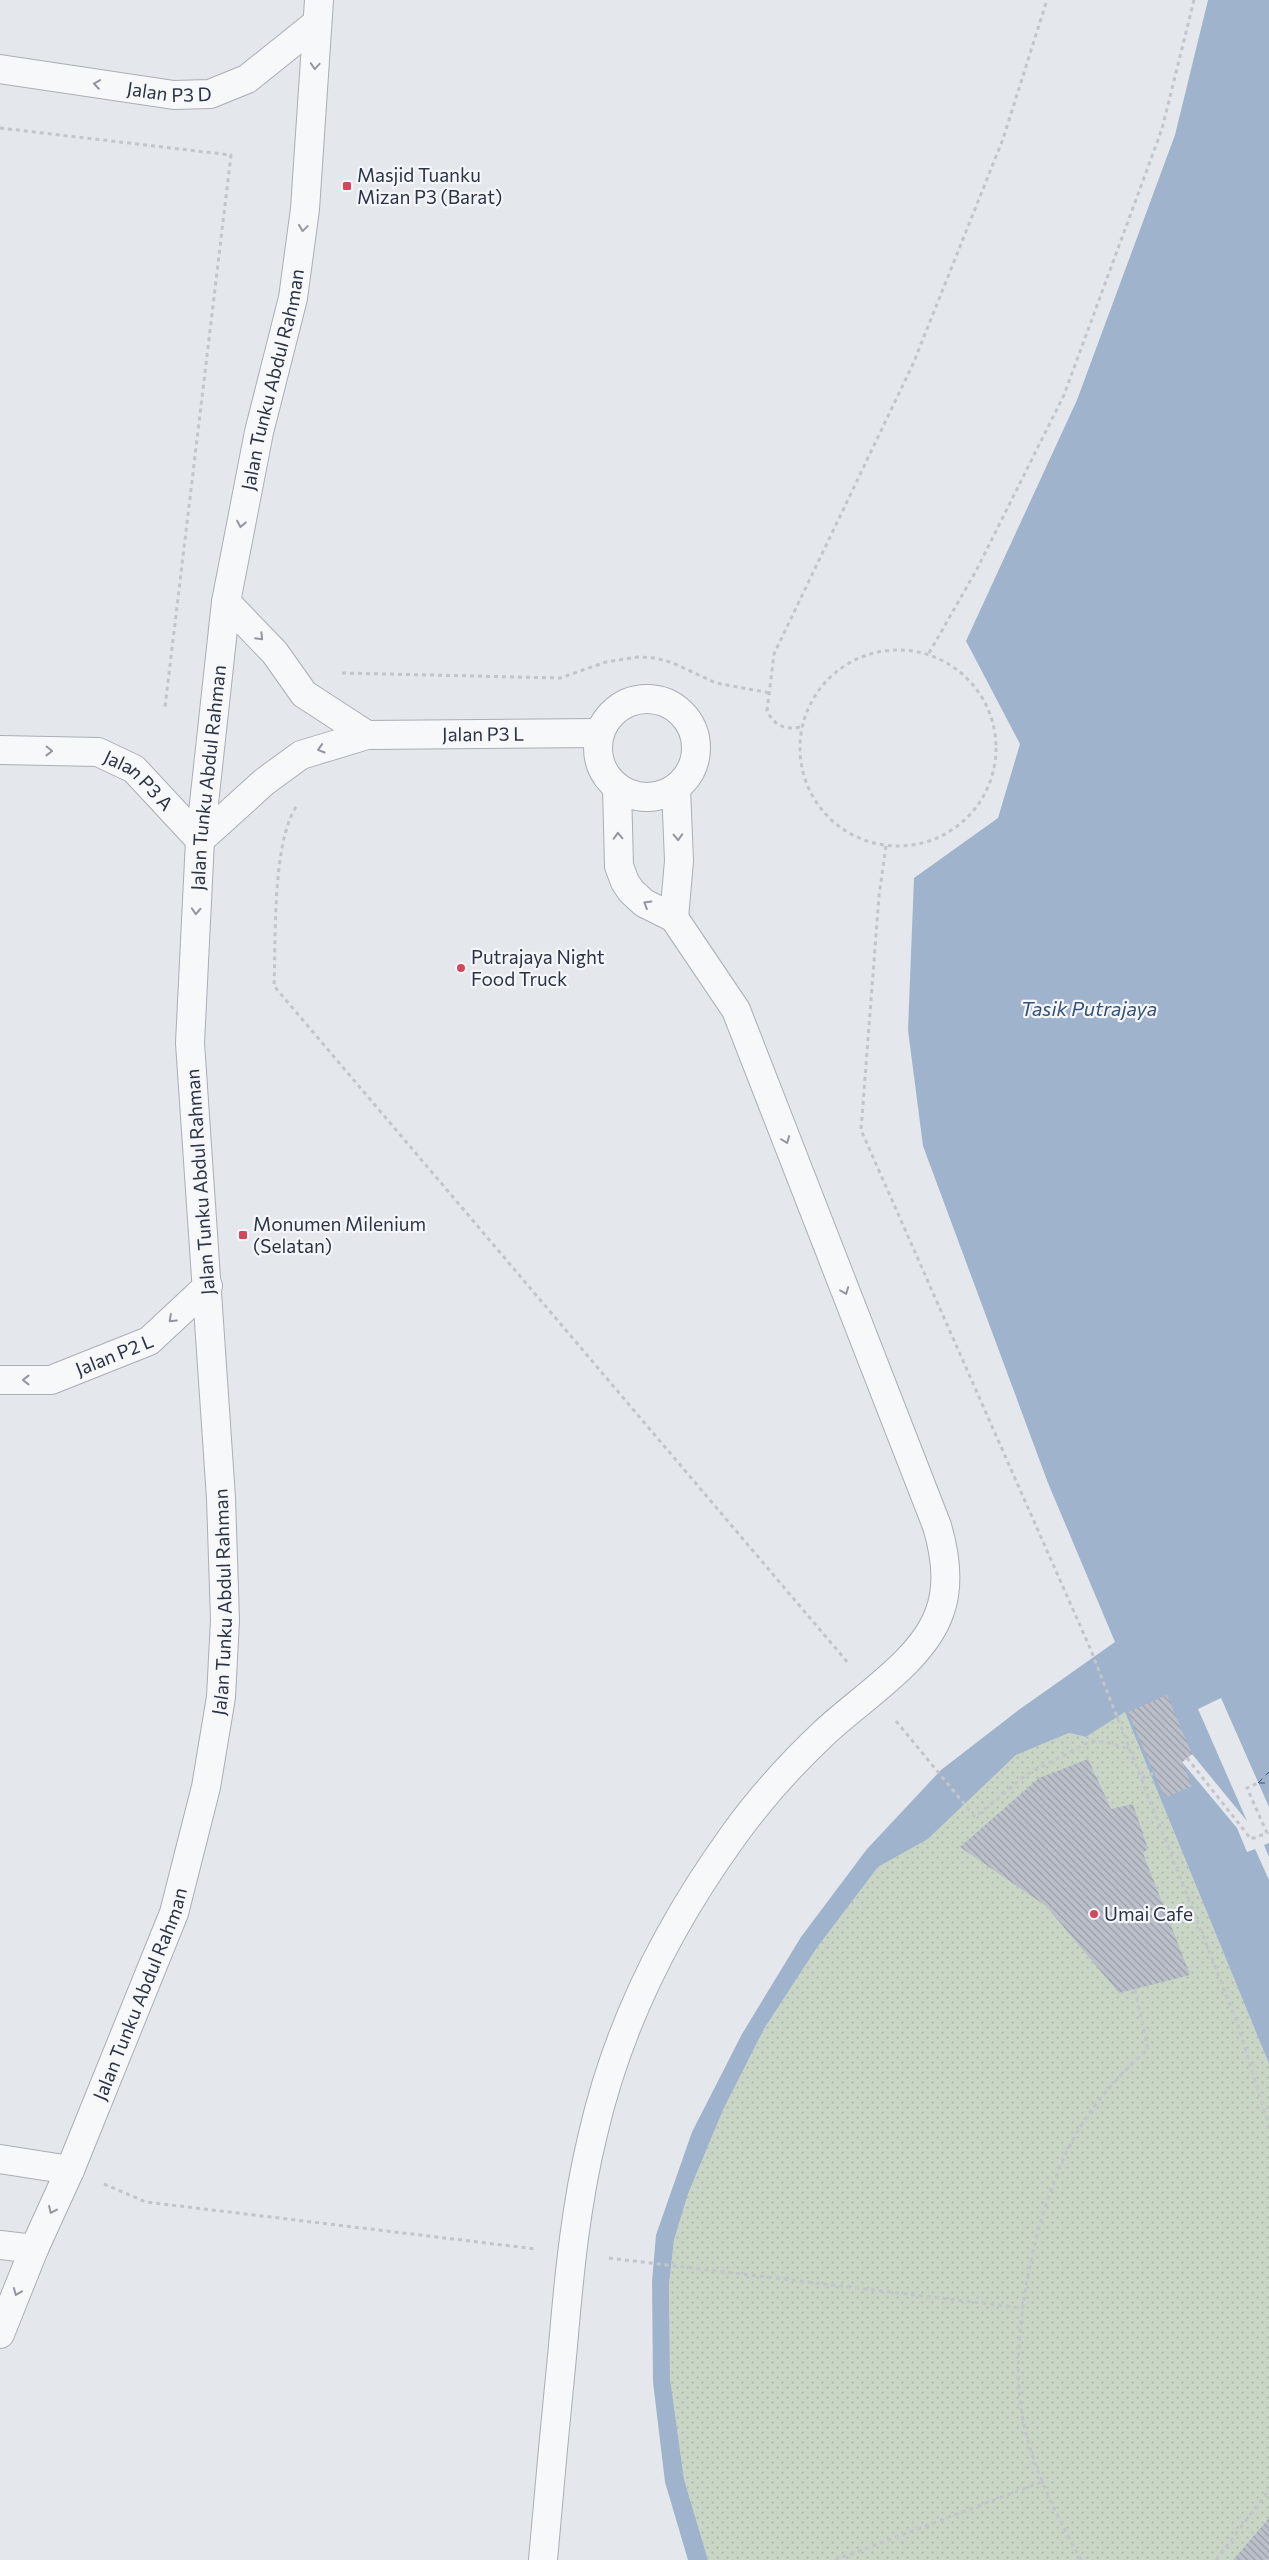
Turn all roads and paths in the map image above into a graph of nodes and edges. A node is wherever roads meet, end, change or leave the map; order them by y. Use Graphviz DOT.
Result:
graph roads {
  1 [pos="1047,0"];
  2 [pos="1194,0"];
  3 [pos="318,11"];
  4 [pos="0,69"];
  5 [pos="0,128"];
  6 [pos="226,602"];
  7 [pos="929,653"];
  8 [pos="339,672"];
  9 [pos="770,693"];
  10 [pos="165,708"];
  11 [pos="800,727"];
  12 [pos="600,733"];
  13 [pos="367,735"];
  14 [pos="0,750"];
  15 [pos="617,788"];
  16 [pos="676,788"];
  17 [pos="301,800"];
  18 [pos="200,840"];
  19 [pos="886,846"];
  20 [pos="674,918"];
  21 [pos="208,1286"];
  22 [pos="0,1380"];
  23 [pos="872,1691"];
  24 [pos="1130,1749"];
  25 [pos="1187,1758"];
  26 [pos="1154,1773"];
  27 [pos="1142,1778"];
  28 [pos="1258,1783"];
  29 [pos="1135,1989"];
  30 [pos="1269,2126"];
  31 [pos="0,2159"];
  32 [pos="70,2170"];
  33 [pos="0,2245"];
  34 [pos="34,2249"];
  35 [pos="572,2253"];
  36 [pos="1023,2308"];
  37 [pos="0,2334"];
  38 [pos="1042,2482"];
  39 [pos="1269,2490"];
  40 [pos="543,2560"];
  41 [pos="835,2560"];
  42 [pos="1081,2560"];
  43 [pos="1216,2560"];
  1 -- 9 [label="path"];
  2 -- 7 [label="path"];
  3 -- 4 [label="street, Jalan P3 D, one-way"];
  3 -- 6 [label="street, Jalan Tunku Abdul Rahman, one-way"];
  5 -- 10 [label="path"];
  6 -- 13 [label="street, one-way"];
  6 -- 18 [label="street, Jalan Tunku Abdul Rahman"];
  7 -- 11 [label="path"];
  7 -- 19 [label="path"];
  8 -- 9 [label="path"];
  9 -- 11 [label="path"];
  11 -- 19 [label="path"];
  12 -- 13 [label="street, Jalan P3 L"];
  12 -- 15 [label="street"];
  12 -- 16 [label="street"];
  13 -- 18 [label="street, Jalan P3 L, one-way"];
  14 -- 18 [label="street, Jalan P3 A, one-way"];
  15 -- 16 [label="street"];
  20 -- 15 [label="street, one-way"];
  16 -- 20 [label="street, one-way"];
  17 -- 23 [label="path"];
  18 -- 21 [label="street, Jalan Tunku Abdul Rahman, one-way"];
  19 -- 24 [label="path"];
  20 -- 23 [label="street, one-way"];
  21 -- 22 [label="street, Jalan P2 L, one-way"];
  21 -- 32 [label="street, Jalan Tunku Abdul Rahman"];
  23 -- 24 [label="path"];
  23 -- 35 [label="street"];
  24 -- 27 [label="path"];
  25 -- 28 [label="path"];
  26 -- 27 [label="path"];
  27 -- 30 [label="path"];
  29 -- 36 [label="path"];
  31 -- 32 [label="street"];
  32 -- 34 [label="street, Jalan Tunku Abdul Rahman, one-way"];
  32 -- 35 [label="path"];
  33 -- 34 [label="street"];
  34 -- 37 [label="street, Jalan Tunku Abdul Rahman, one-way"];
  35 -- 36 [label="path"];
  35 -- 40 [label="street"];
  36 -- 38 [label="path"];
  38 -- 41 [label="path"];
  38 -- 42 [label="path"];
  39 -- 43 [label="path"];
}
